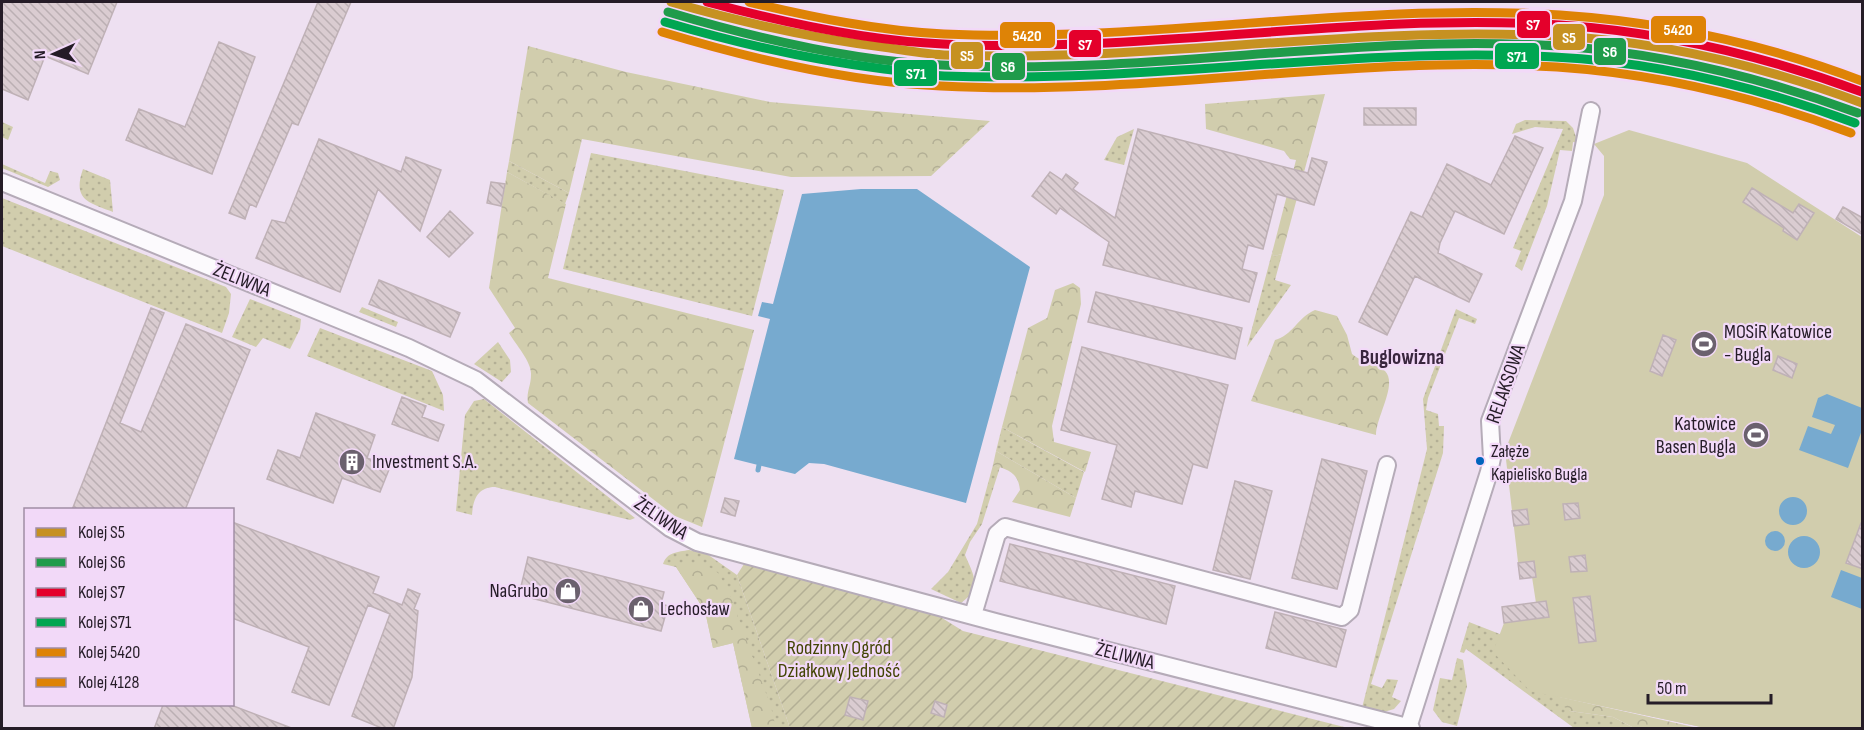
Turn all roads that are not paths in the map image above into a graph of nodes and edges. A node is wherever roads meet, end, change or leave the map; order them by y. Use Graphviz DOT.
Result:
graph roads {
  1 [pos="1591,111"];
  2 [pos="2,182"];
  3 [pos="1387,465"];
  4 [pos="973,615"];
  5 [pos="1410,728"];
  1 -- 5 [label="street, RELAKSOWA"];
  2 -- 4 [label="street, ŻELIWNA"];
  3 -- 4 [label="street"];
  4 -- 5 [label="street, ŻELIWNA"];
}
